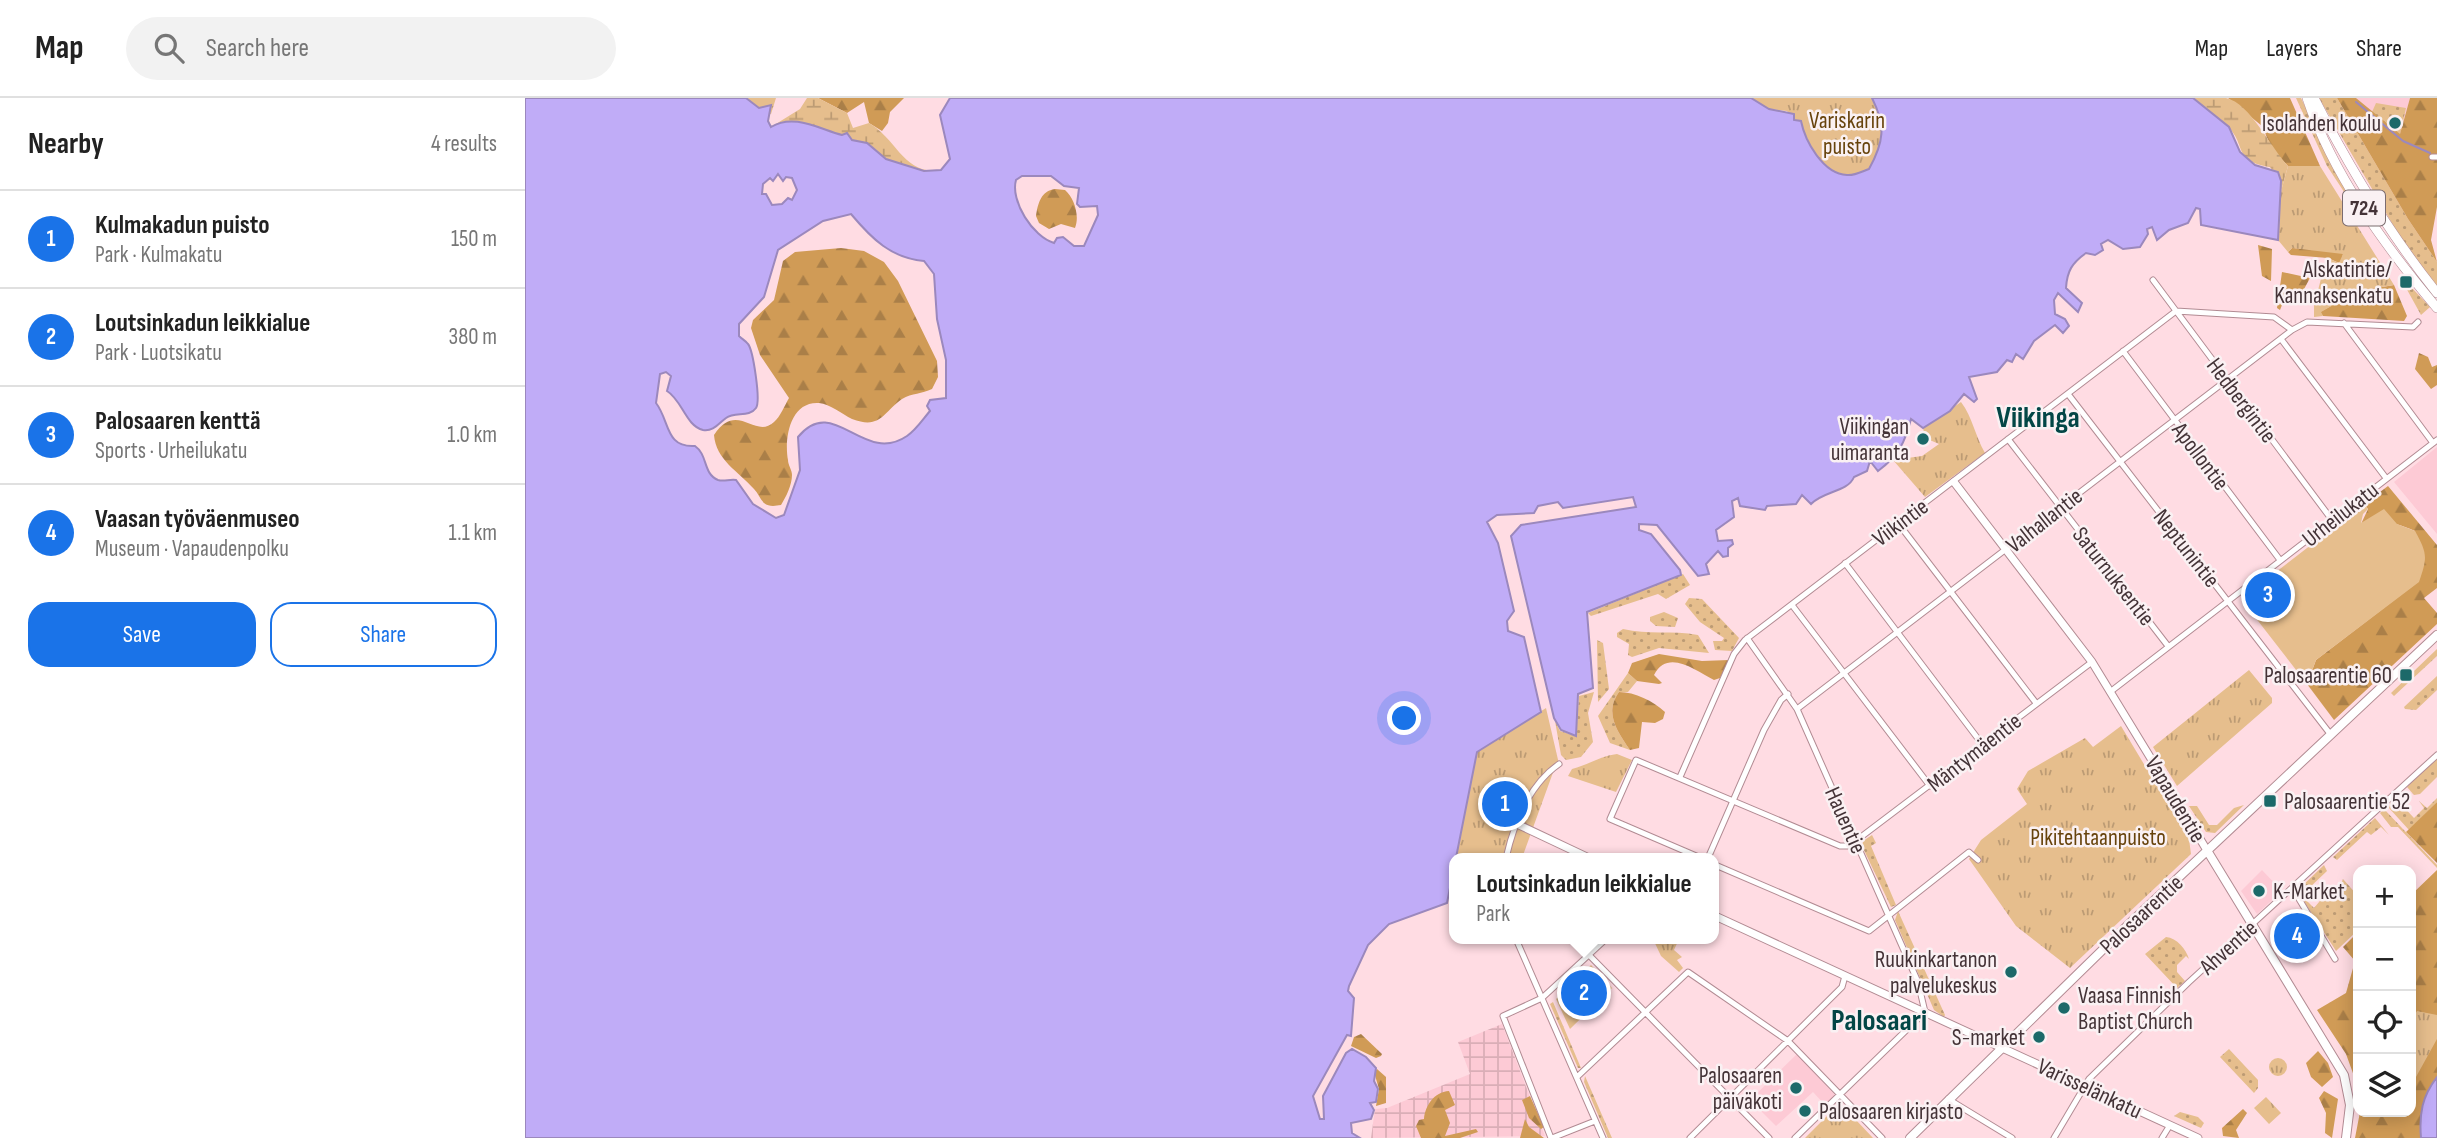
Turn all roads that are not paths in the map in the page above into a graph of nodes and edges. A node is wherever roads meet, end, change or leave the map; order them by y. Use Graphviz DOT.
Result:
graph roads {
  1 [pos="2307,98"];
  2 [pos="2313,98"];
  3 [pos="2153,280"];
  4 [pos="2437,293"];
  5 [pos="2437,308"];
  6 [pos="2176,311"];
  7 [pos="2418,322"];
  8 [pos="2344,323"];
  9 [pos="2292,330"];
  10 [pos="2281,339"];
  11 [pos="2123,351"];
  12 [pos="2227,380"];
  13 [pos="2068,394"];
  14 [pos="2174,420"];
  15 [pos="2008,439"];
  16 [pos="2435,442"];
  17 [pos="2120,461"];
  18 [pos="2386,478"];
  19 [pos="1954,482"];
  20 [pos="2060,506"];
  21 [pos="2332,520"];
  22 [pos="1898,523"];
  23 [pos="2006,549"];
  24 [pos="2280,560"];
  25 [pos="1845,563"];
  26 [pos="1950,592"];
  27 [pos="2228,601"];
  28 [pos="1792,605"];
  29 [pos="1897,633"];
  30 [pos="2437,635"];
  31 [pos="1747,638"];
  32 [pos="2168,646"];
  33 [pos="2092,662"];
  34 [pos="1844,674"];
  35 [pos="2110,691"];
  36 [pos="1788,694"];
  37 [pos="2036,703"];
  38 [pos="1797,709"];
  39 [pos="2331,735"];
  40 [pos="1982,744"];
  41 [pos="2437,755"];
  42 [pos="1559,764"];
  43 [pos="1681,777"];
  44 [pos="1930,786"];
  45 [pos="1735,800"];
  46 [pos="1517,824"];
  47 [pos="1856,842"];
  48 [pos="2208,852"];
  49 [pos="1508,853"];
  50 [pos="1578,853"];
  51 [pos="1689,853"];
  52 [pos="1710,853"];
  53 [pos="1978,860"];
  54 [pos="1719,867"];
  55 [pos="2293,889"];
  56 [pos="1888,916"];
  57 [pos="1719,918"];
  58 [pos="2252,926"];
  59 [pos="1518,944"];
  60 [pos="1601,944"];
  61 [pos="1589,955"];
  62 [pos="2335,958"];
  63 [pos="1845,976"];
  64 [pos="1542,998"];
  65 [pos="1647,1011"];
  66 [pos="1925,1012"];
  67 [pos="1789,1041"];
  68 [pos="2003,1048"];
  69 [pos="1577,1077"];
  70 [pos="2085,1086"];
  71 [pos="1840,1094"];
  72 [pos="1731,1098"];
  73 [pos="1948,1099"];
  74 [pos="1595,1121"];
  75 [pos="2170,1125"];
  76 [pos="1551,1138"];
  77 [pos="1603,1138"];
  78 [pos="1690,1138"];
  79 [pos="1769,1138"];
  80 [pos="1795,1138"];
  81 [pos="1882,1138"];
  82 [pos="1910,1138"];
  83 [pos="2012,1138"];
  84 [pos="2054,1138"];
  85 [pos="2162,1138"];
  86 [pos="2198,1138"];
  87 [pos="2346,1138"];
  1 -- 5 [label="main road, 724"];
  2 -- 4 [label="main road, 724"];
  3 -- 6 [label="street, Hedbergintie"];
  6 -- 9 [label="street"];
  6 -- 11 [label="street, Viikintie"];
  6 -- 12 [label="street, Hedbergintie"];
  7 -- 8 [label="street"];
  8 -- 9 [label="street"];
  8 -- 16 [label="street"];
  9 -- 10 [label="street, Valhallantie"];
  10 -- 12 [label="street, Valhallantie"];
  10 -- 18 [label="street"];
  11 -- 13 [label="street, Viikintie"];
  11 -- 14 [label="street, Apollontie"];
  12 -- 14 [label="street, Valhallantie"];
  12 -- 21 [label="street, Hedbergintie"];
  13 -- 15 [label="street, Viikintie"];
  13 -- 17 [label="street, Neptunintie"];
  14 -- 17 [label="street, Valhallantie"];
  14 -- 24 [label="street, Apollontie"];
  15 -- 19 [label="street, Viikintie"];
  15 -- 20 [label="street, Saturnuksentie"];
  16 -- 18 [label="street, Urheilukatu"];
  17 -- 20 [label="street, Valhallantie"];
  17 -- 27 [label="street, Neptunintie"];
  18 -- 21 [label="street, Urheilukatu"];
  19 -- 22 [label="street, Viikintie"];
  19 -- 23 [label="street, Vapaudentie"];
  20 -- 23 [label="street, Valhallantie"];
  20 -- 32 [label="street, Saturnuksentie"];
  21 -- 24 [label="street, Urheilukatu"];
  22 -- 25 [label="street, Viikintie"];
  22 -- 26 [label="street"];
  23 -- 26 [label="street, Valhallantie"];
  23 -- 33 [label="street, Vapaudentie"];
  24 -- 27 [label="street, Urheilukatu"];
  25 -- 28 [label="street, Viikintie"];
  25 -- 29 [label="street"];
  26 -- 29 [label="street, Valhallantie"];
  26 -- 37 [label="street"];
  27 -- 32 [label="street, Urheilukatu"];
  27 -- 39 [label="street, Neptunintie"];
  28 -- 31 [label="street, Viikintie"];
  28 -- 34 [label="street"];
  29 -- 34 [label="street, Valhallantie"];
  29 -- 40 [label="street"];
  30 -- 39 [label="main road, Palosaarentie"];
  31 -- 36 [label="street, Hauentie"];
  31 -- 43 [label="street, Viikintie"];
  32 -- 35 [label="street, Urheilukatu"];
  33 -- 35 [label="street, Vapaudentie"];
  33 -- 37 [label="street, Mäntymäentie"];
  34 -- 38 [label="street, Valhallantie"];
  34 -- 44 [label="street"];
  35 -- 48 [label="street, Vapaudentie"];
  36 -- 38 [label="street, Hauentie"];
  36 -- 45 [label="street"];
  37 -- 40 [label="street, Mäntymäentie"];
  38 -- 47 [label="street, Hauentie"];
  39 -- 48 [label="main road, Palosaarentie"];
  40 -- 44 [label="street, Mäntymäentie"];
  41 -- 55 [label="street, Ahventie"];
  42 -- 46 [label="street"];
  43 -- 45 [label="street"];
  43 -- 51 [label="street"];
  44 -- 47 [label="street, Mäntymäentie"];
  45 -- 47 [label="street"];
  45 -- 52 [label="street"];
  46 -- 49 [label="street"];
  46 -- 50 [label="street"];
  47 -- 56 [label="street, Hauentie"];
  48 -- 58 [label="main road, Vapaudentie"];
  48 -- 68 [label="main road, Palosaarentie"];
  53 -- 56 [label="street"];
  54 -- 56 [label="street"];
  55 -- 58 [label="street, Ahventie"];
  55 -- 62 [label="street"];
  56 -- 66 [label="street, Hauentie"];
  57 -- 63 [label="street, Varisselänkatu"];
  58 -- 70 [label="street, Ahventie"];
  58 -- 87 [label="main road, Vapaudentie"];
  59 -- 64 [label="street"];
  60 -- 61 [label="street"];
  61 -- 64 [label="street"];
  61 -- 65 [label="street"];
  63 -- 66 [label="street, Varisselänkatu"];
  63 -- 67 [label="street"];
  64 -- 69 [label="street"];
  64 -- 76 [label="street"];
  65 -- 67 [label="street"];
  65 -- 69 [label="street"];
  65 -- 72 [label="street"];
  66 -- 68 [label="street, Varisselänkatu"];
  66 -- 71 [label="street"];
  67 -- 71 [label="street"];
  67 -- 72 [label="street"];
  68 -- 70 [label="street, Varisselänkatu"];
  68 -- 73 [label="main road, Palosaarentie"];
  69 -- 74 [label="street"];
  70 -- 75 [label="street, Varisselänkatu"];
  70 -- 84 [label="street, Ahventie"];
  71 -- 80 [label="street"];
  71 -- 81 [label="street"];
  72 -- 78 [label="street"];
  72 -- 79 [label="street"];
  73 -- 82 [label="main road, Palosaarentie"];
  73 -- 83 [label="street"];
  74 -- 76 [label="street"];
  74 -- 77 [label="street"];
  75 -- 85 [label="street"];
  75 -- 86 [label="street, Varisselänkatu"];
}
